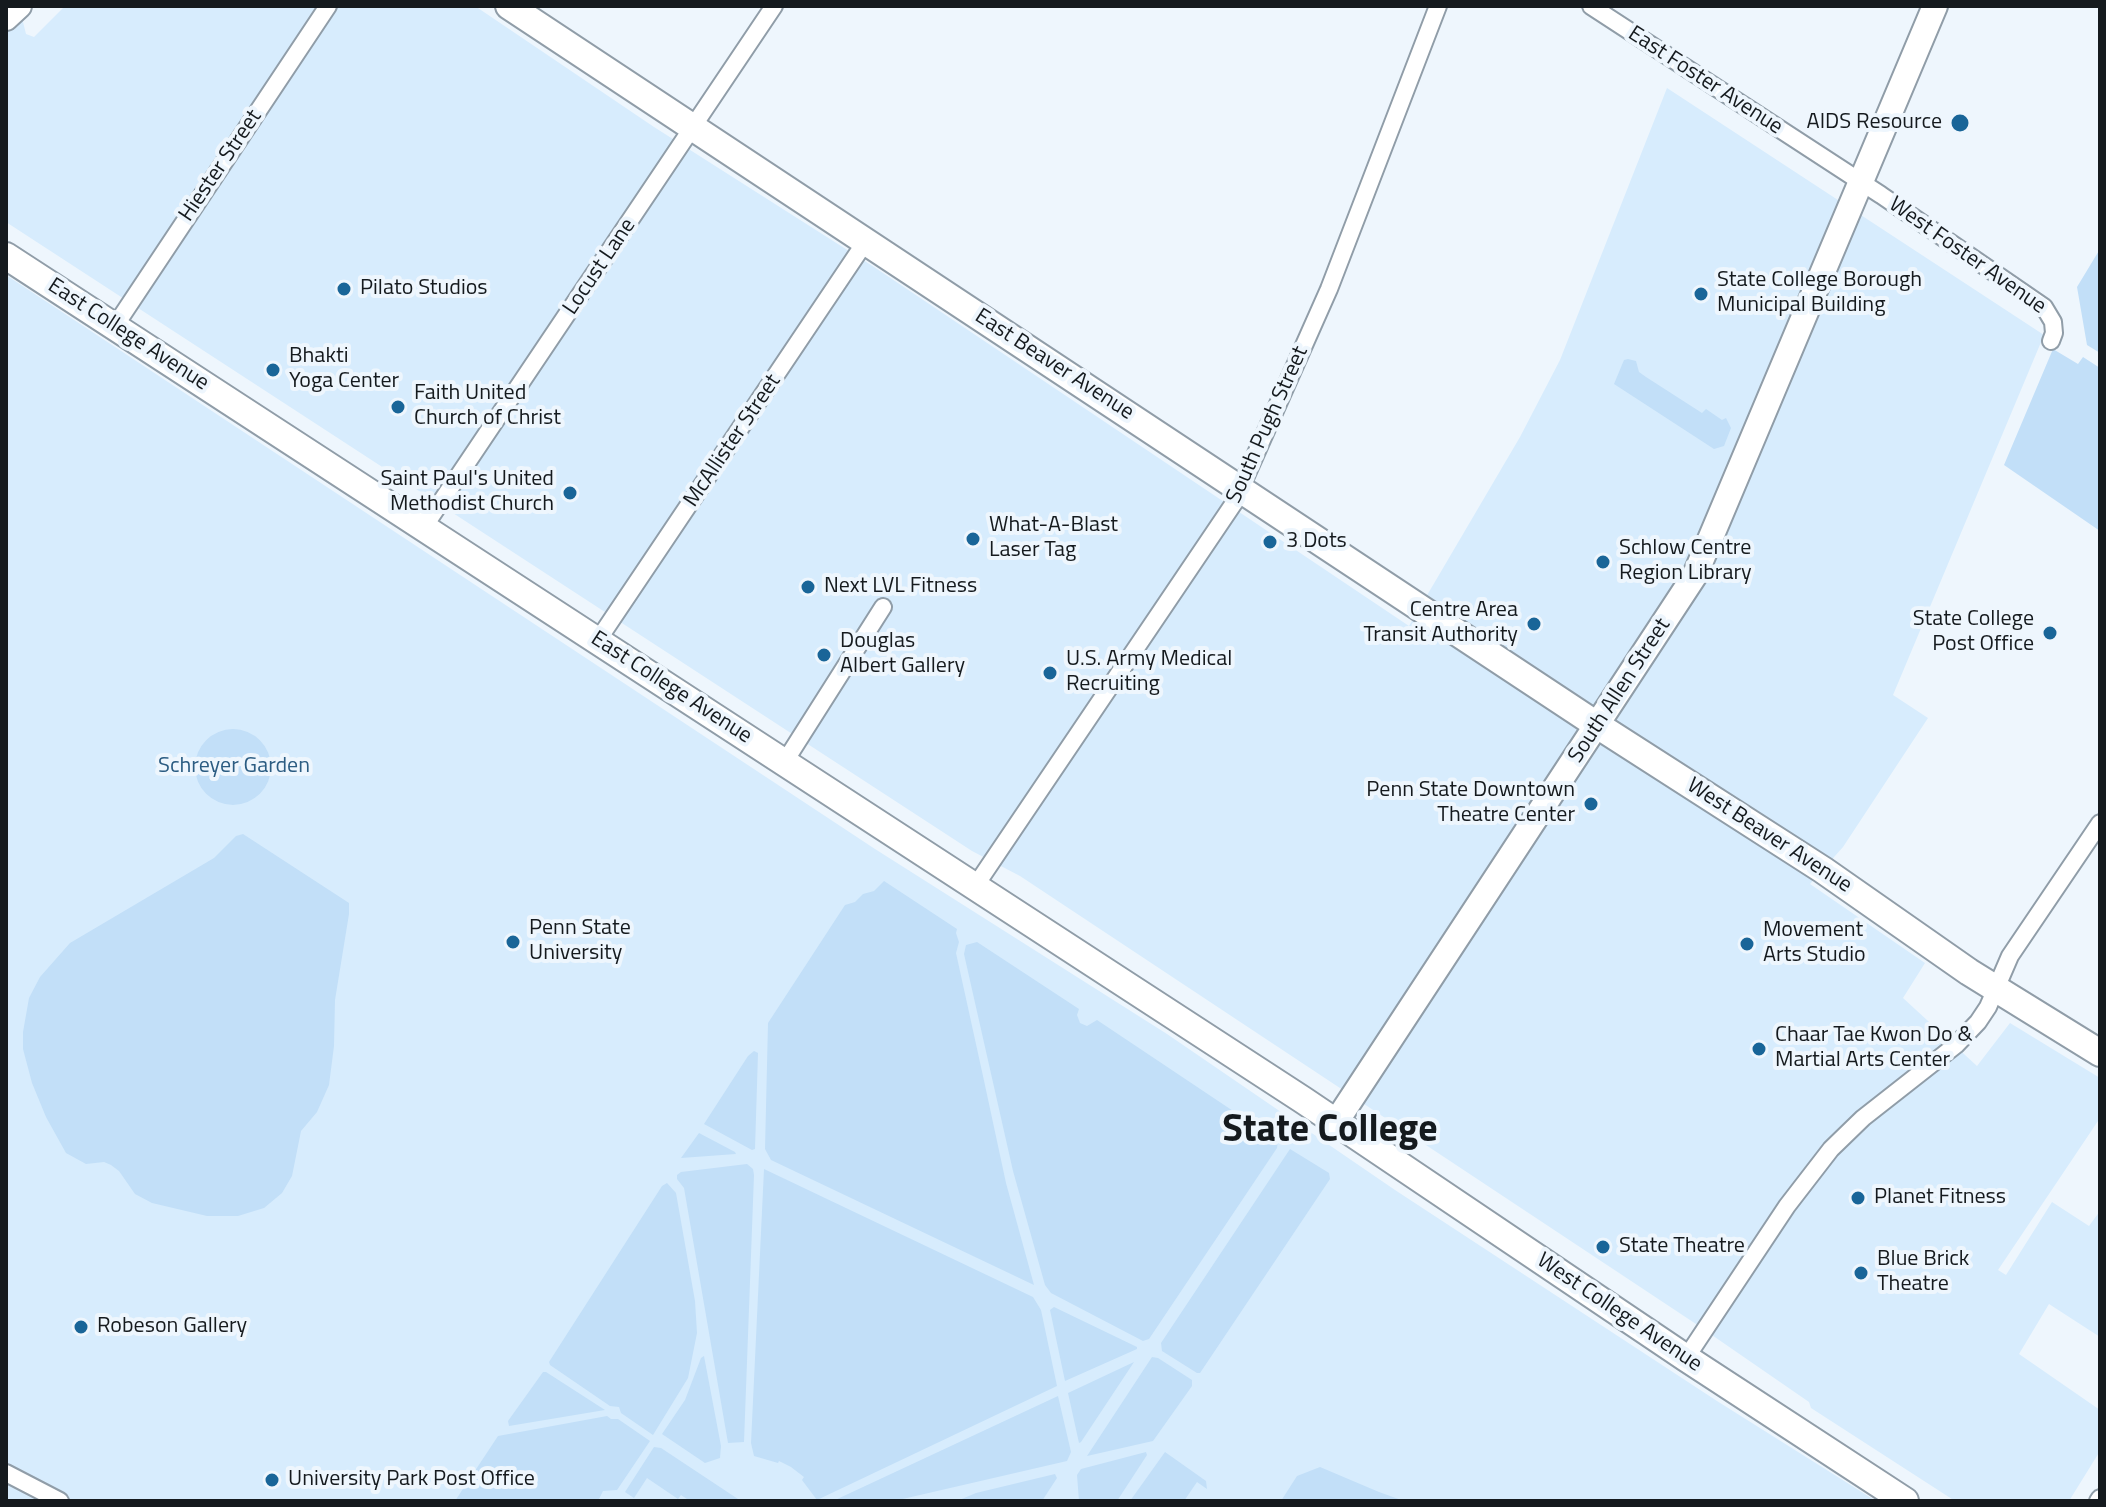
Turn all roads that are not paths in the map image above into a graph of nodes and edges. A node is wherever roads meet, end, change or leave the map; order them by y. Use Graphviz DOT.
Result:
graph roads {
  1 [pos="19,6"];
  2 [pos="328,6"];
  3 [pos="509,6"];
  4 [pos="774,6"];
  5 [pos="1438,6"];
  6 [pos="1591,6"];
  7 [pos="1935,6"];
  8 [pos="6,18"];
  9 [pos="693,127"];
  10 [pos="1861,182"];
  11 [pos="866,241"];
  12 [pos="6,256"];
  13 [pos="115,326"];
  14 [pos="2051,341"];
  15 [pos="1241,489"];
  16 [pos="424,527"];
  17 [pos="883,607"];
  18 [pos="598,640"];
  19 [pos="1597,725"];
  20 [pos="784,763"];
  21 [pos="2100,823"];
  22 [pos="974,888"];
  23 [pos="1995,988"];
  24 [pos="2100,1053"];
  25 [pos="1336,1122"];
  26 [pos="1686,1358"];
  27 [pos="6,1473"];
  28 [pos="60,1501"];
  29 [pos="1905,1501"];
  1 -- 8 [label="street"];
  2 -- 13 [label="street, Hiester Street"];
  3 -- 9 [label="main road, East Beaver Avenue"];
  4 -- 9 [label="street, Locust Lane"];
  5 -- 15 [label="street, South Pugh Street"];
  6 -- 10 [label="street, East Foster Avenue"];
  7 -- 10 [label="street, South Allen Street"];
  9 -- 11 [label="main road, East Beaver Avenue"];
  9 -- 16 [label="street, Locust Lane"];
  10 -- 14 [label="street, West Foster Avenue"];
  10 -- 19 [label="street, South Allen Street"];
  11 -- 15 [label="main road, East Beaver Avenue"];
  11 -- 18 [label="street, McAllister Street"];
  12 -- 13 [label="main road, East College Avenue"];
  13 -- 16 [label="main road, East College Avenue"];
  15 -- 19 [label="main road, East Beaver Avenue"];
  15 -- 22 [label="street, South Pugh Street"];
  16 -- 18 [label="main road, East College Avenue"];
  17 -- 20 [label="street"];
  18 -- 20 [label="main road, East College Avenue"];
  19 -- 23 [label="main road, West Beaver Avenue"];
  19 -- 25 [label="street, South Allen Street"];
  20 -- 22 [label="main road, East College Avenue"];
  21 -- 23 [label="street"];
  22 -- 25 [label="main road, East College Avenue"];
  23 -- 24 [label="main road, West Beaver Avenue"];
  23 -- 26 [label="street"];
  25 -- 26 [label="main road, West College Avenue"];
  26 -- 29 [label="main road, West College Avenue"];
  27 -- 28 [label="street"];
}
